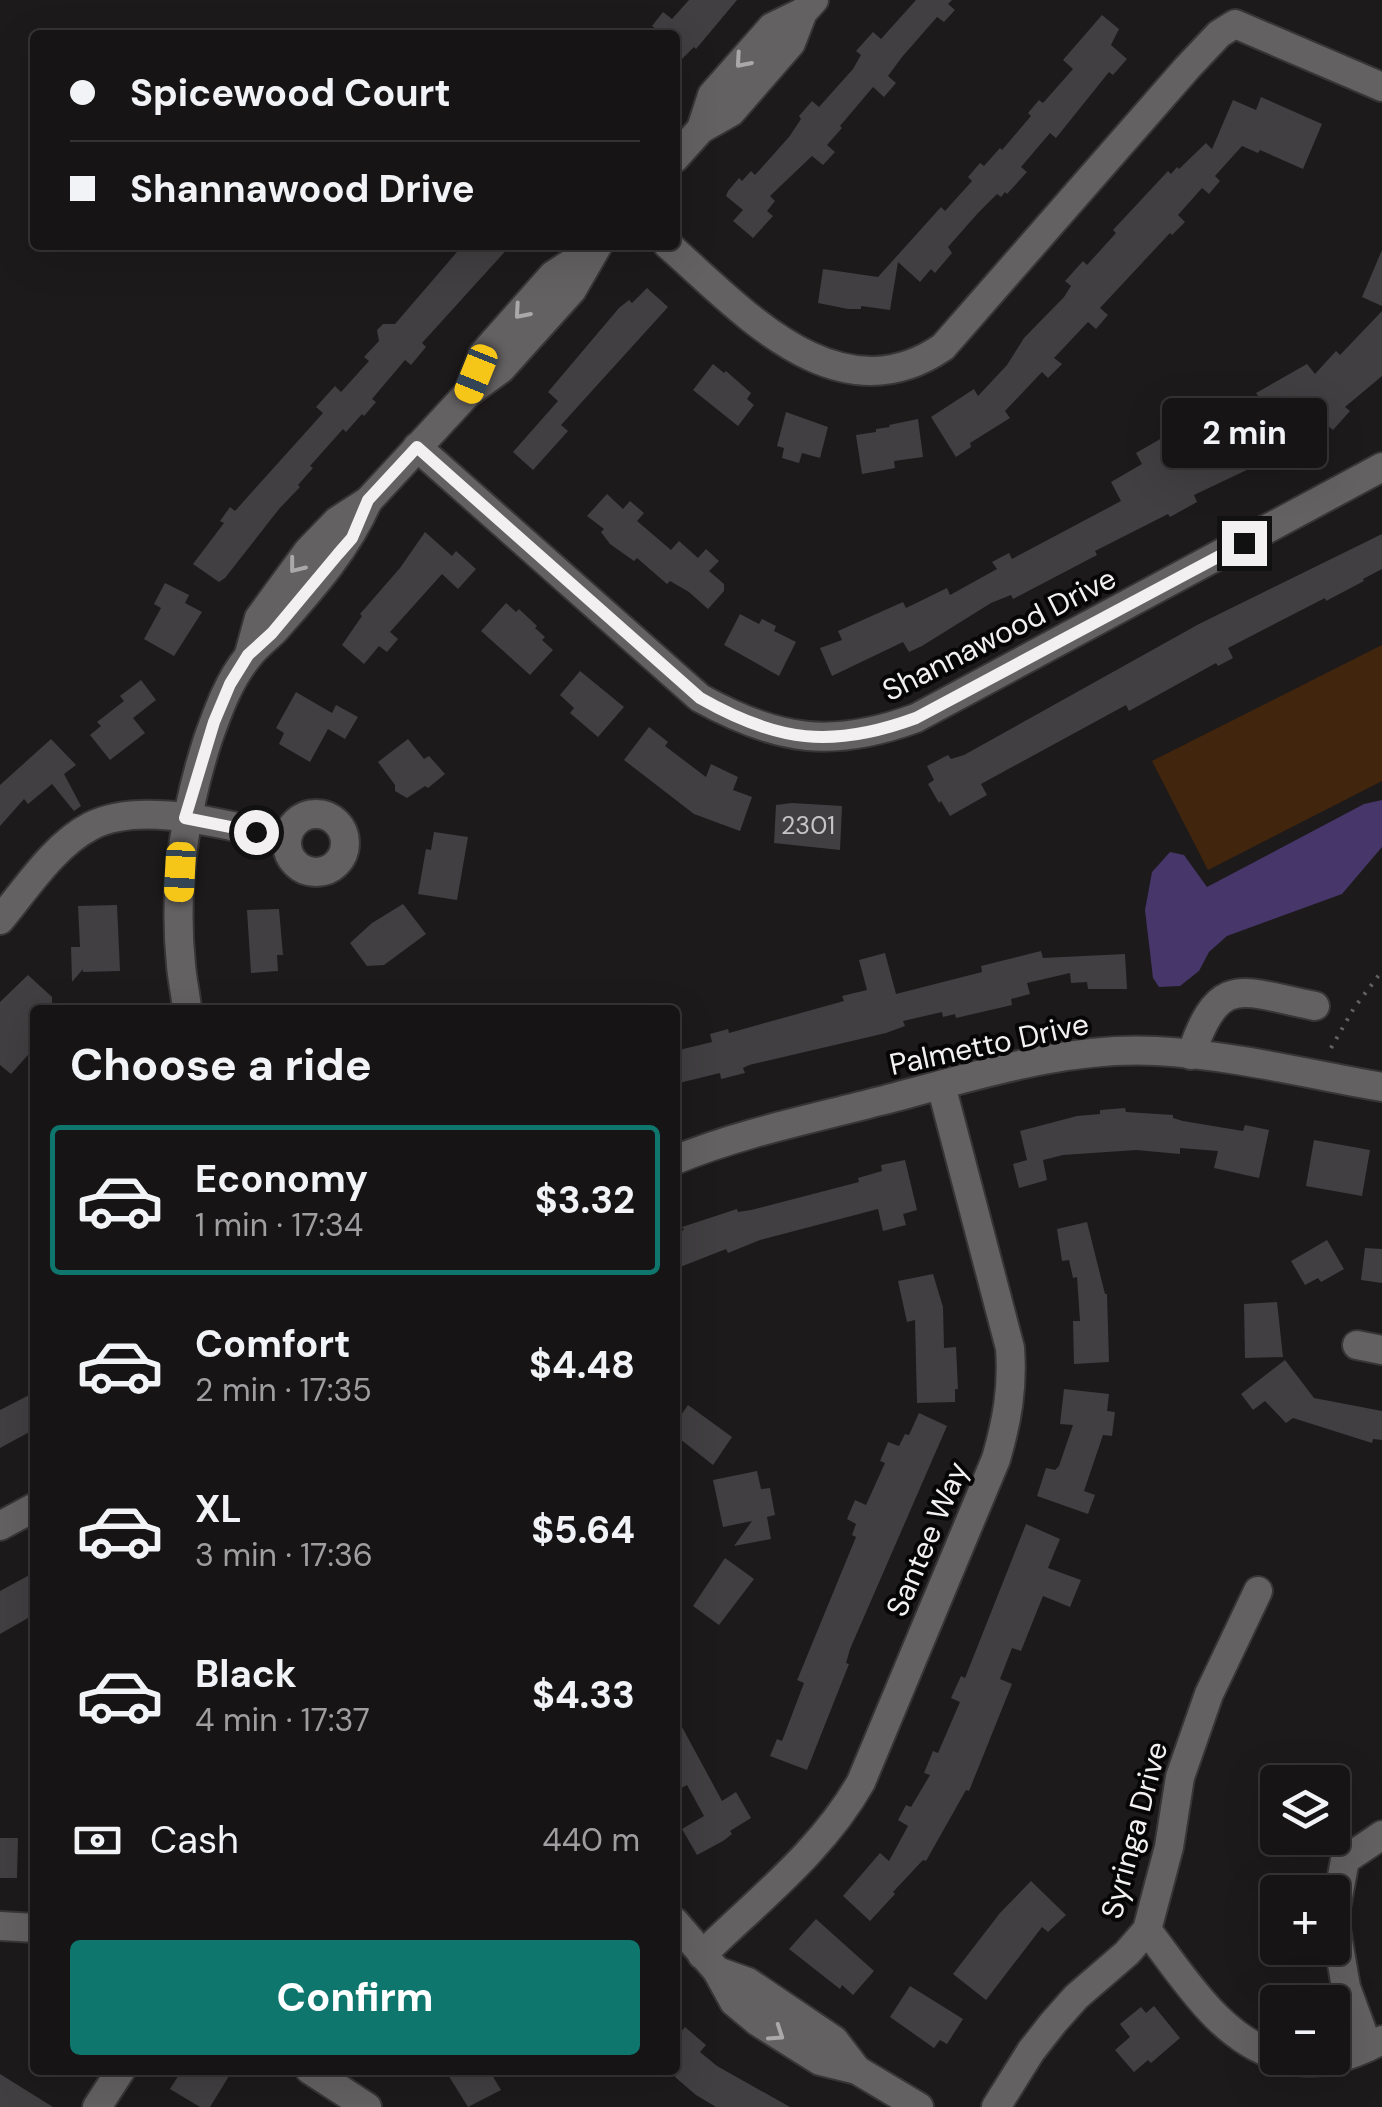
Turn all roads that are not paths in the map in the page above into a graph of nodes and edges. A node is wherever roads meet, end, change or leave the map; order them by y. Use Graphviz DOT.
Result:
graph roads {
  1 [pos="809,6"];
  2 [pos="1382,88"];
  3 [pos="680,152"];
  4 [pos="594,250"];
  5 [pos="674,250"];
  6 [pos="417,447"];
  7 [pos="1382,468"];
  8 [pos="185,818"];
  9 [pos="287,838"];
  10 [pos="0,920"];
  11 [pos="187,1005"];
  12 [pos="1315,1006"];
  13 [pos="1191,1055"];
  14 [pos="941,1085"];
  15 [pos="1382,1088"];
  16 [pos="680,1158"];
  17 [pos="30,1510"];
  18 [pos="0,1526"];
  19 [pos="1258,1591"];
  20 [pos="1382,1834"];
  21 [pos="0,1926"];
  22 [pos="30,1928"];
  23 [pos="680,1928"];
  24 [pos="1146,1930"];
  25 [pos="709,1963"];
  26 [pos="1375,2043"];
  27 [pos="1260,2050"];
  28 [pos="1350,2055"];
  29 [pos="118,2075"];
  30 [pos="318,2075"];
  31 [pos="97,2107"];
  32 [pos="367,2107"];
  33 [pos="919,2107"];
  34 [pos="996,2107"];
  1 -- 3 [label="street"];
  2 -- 5 [label="street"];
  4 -- 6 [label="street"];
  6 -- 7 [label="street, Shannawood Drive"];
  6 -- 8 [label="street"];
  8 -- 9 [label="street"];
  8 -- 10 [label="street"];
  8 -- 11 [label="street"];
  12 -- 13 [label="street"];
  13 -- 14 [label="street, Palmetto Drive"];
  13 -- 15 [label="street, Palmetto Drive"];
  14 -- 16 [label="street, Palmetto Drive"];
  14 -- 25 [label="street, Santee Way"];
  17 -- 18 [label="street"];
  19 -- 24 [label="street, Syringa Drive"];
  20 -- 26 [label="street"];
  21 -- 22 [label="street"];
  23 -- 25 [label="street"];
  24 -- 27 [label="street"];
  24 -- 34 [label="street, Syringa Drive"];
  25 -- 33 [label="street"];
  26 -- 28 [label="street"];
  29 -- 31 [label="street"];
  30 -- 32 [label="street"];
}
